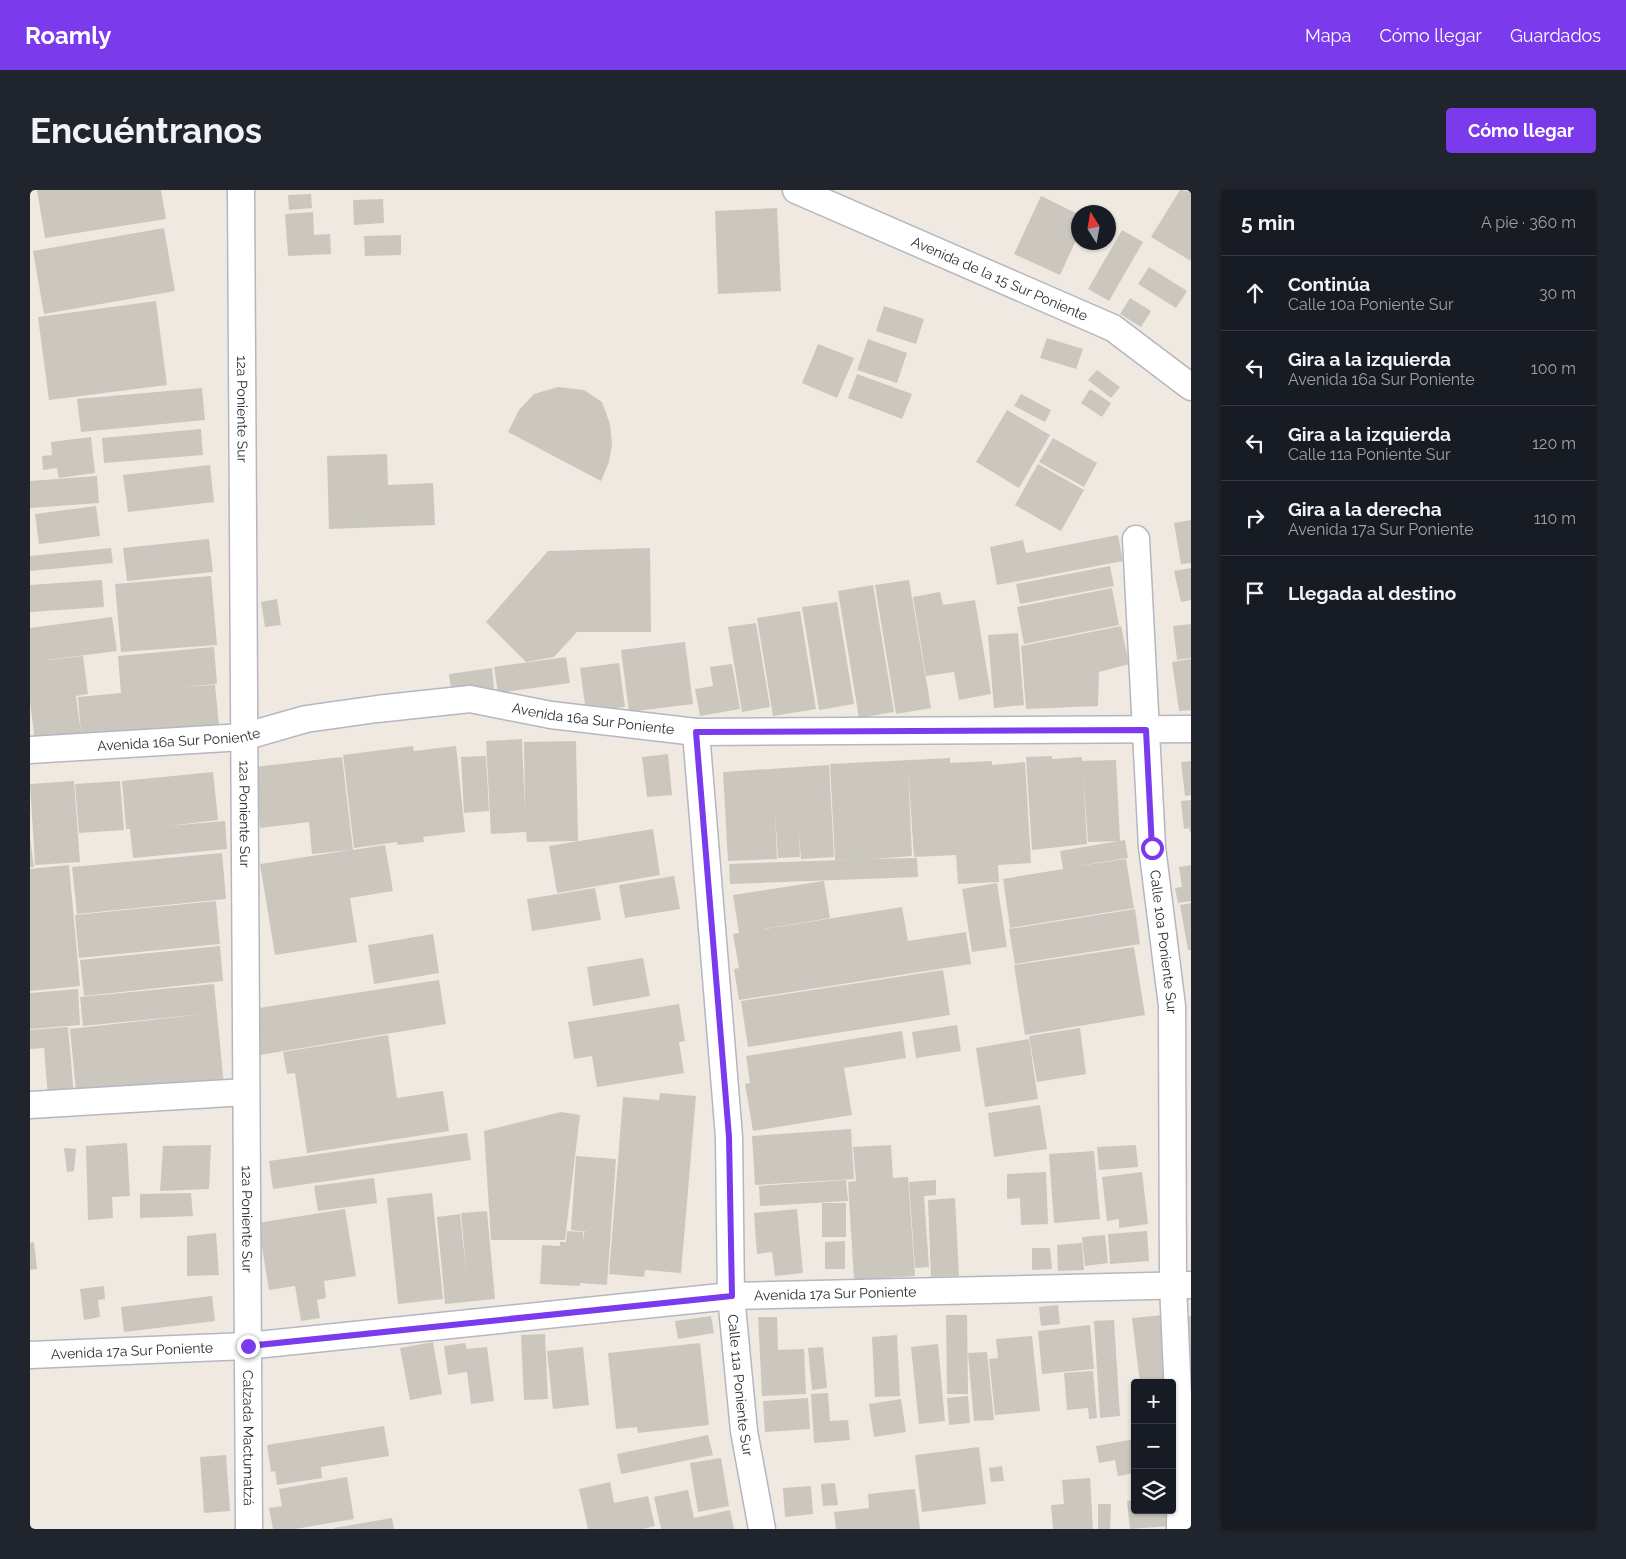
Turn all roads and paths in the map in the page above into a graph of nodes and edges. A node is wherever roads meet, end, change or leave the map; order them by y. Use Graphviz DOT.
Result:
graph roads {
  1 [pos="241,190"];
  2 [pos="796,190"];
  3 [pos="1191,387"];
  4 [pos="1136,539"];
  5 [pos="1191,729"];
  6 [pos="1146,730"];
  7 [pos="696,732"];
  8 [pos="243,737"];
  9 [pos="30,750"];
  10 [pos="246,1092"];
  11 [pos="30,1105"];
  12 [pos="1182,1285"];
  13 [pos="732,1296"];
  14 [pos="248,1346"];
  15 [pos="30,1355"];
  16 [pos="249,1529"];
  17 [pos="762,1529"];
  18 [pos="1180,1529"];
  1 -- 8 [label="street, 12a Poniente Sur"];
  2 -- 3 [label="street, Avenida de la 15 Sur Poniente"];
  4 -- 6 [label="street, Calle 10a Poniente Sur"];
  5 -- 6 [label="street, Avenida 16a Sur Poniente"];
  6 -- 7 [label="street, Avenida 16a Sur Poniente"];
  6 -- 12 [label="street, Calle 10a Poniente Sur"];
  7 -- 8 [label="street, Avenida 16a Sur Poniente"];
  7 -- 13 [label="street, Calle 11a Poniente Sur"];
  8 -- 9 [label="street, Avenida 16a Sur Poniente"];
  8 -- 10 [label="street, 12a Poniente Sur"];
  10 -- 11 [label="street"];
  10 -- 14 [label="street, 12a Poniente Sur"];
  12 -- 13 [label="street, Avenida 17a Sur Poniente"];
  12 -- 18 [label="street, Calle 10a Poniente Sur"];
  13 -- 14 [label="street, Avenida 17a Sur Poniente"];
  13 -- 17 [label="street, Calle 11a Poniente Sur"];
  14 -- 15 [label="street, Avenida 17a Sur Poniente"];
  14 -- 16 [label="street, Calzada Mactumatzá"];
}
